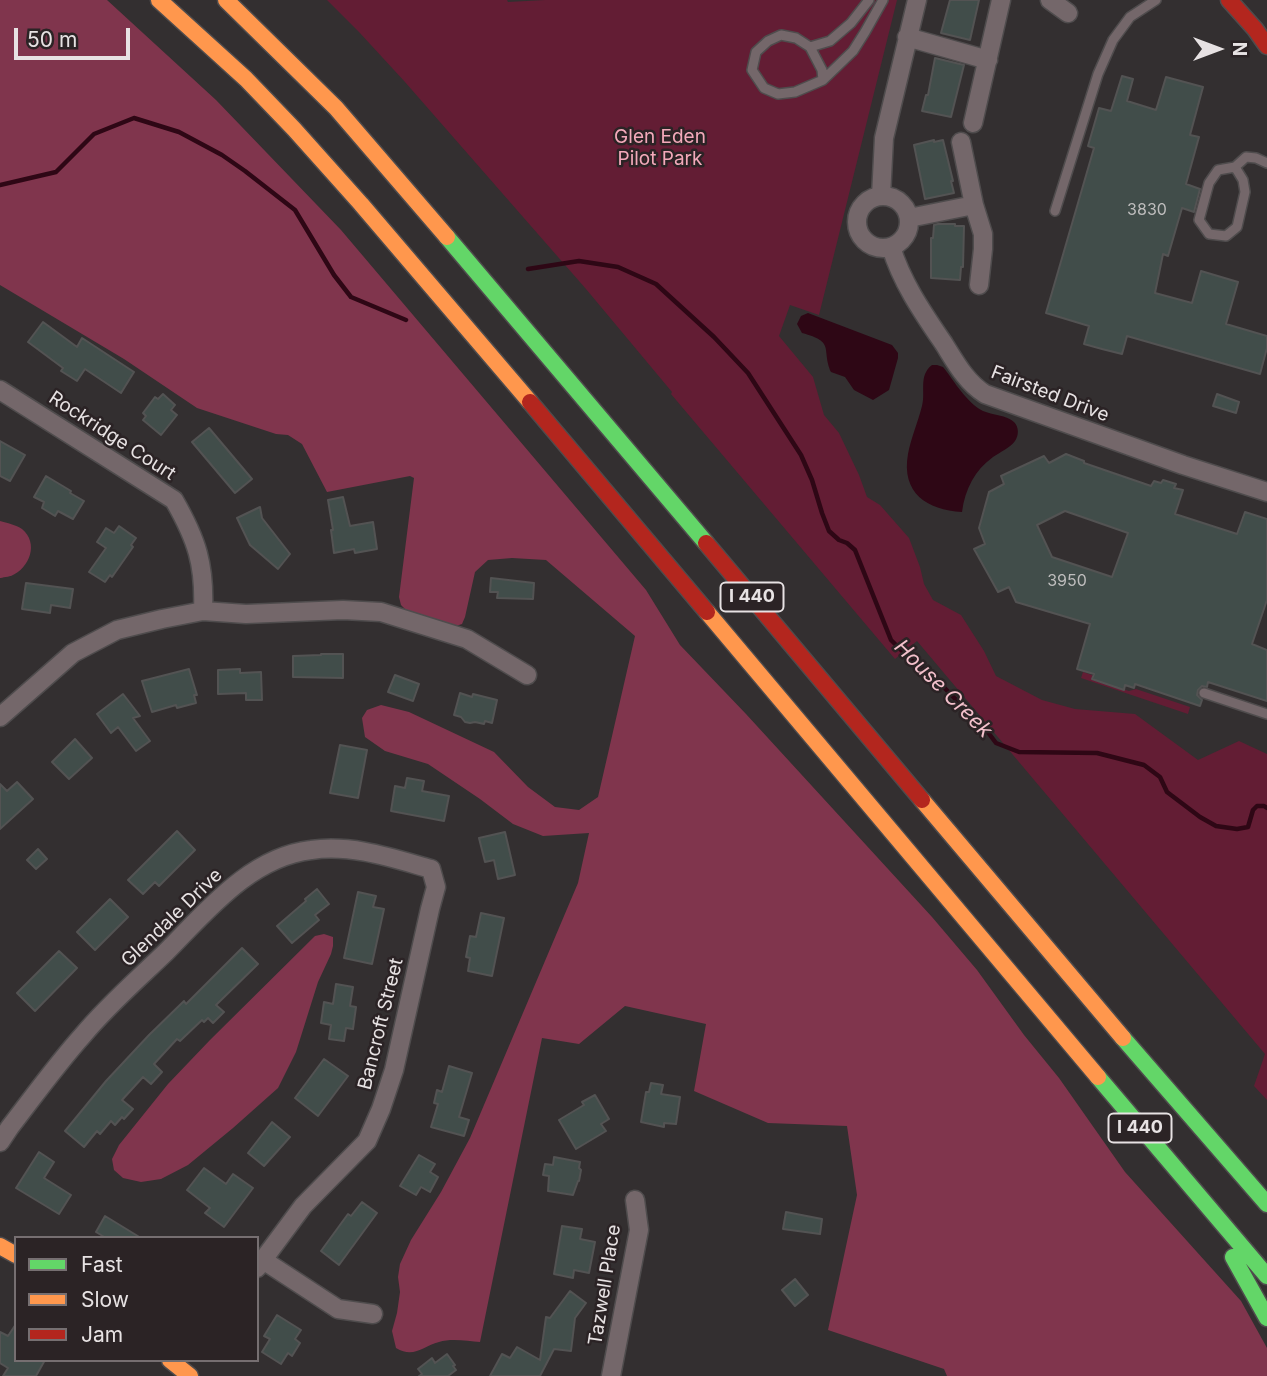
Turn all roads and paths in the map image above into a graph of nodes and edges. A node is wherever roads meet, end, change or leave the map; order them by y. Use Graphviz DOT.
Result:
graph roads {
  1 [pos="159,0"];
  2 [pos="226,0"];
  3 [pos="869,0"];
  4 [pos="883,0"];
  5 [pos="917,0"];
  6 [pos="1002,0"];
  7 [pos="1050,0"];
  8 [pos="1156,0"];
  9 [pos="1229,0"];
  10 [pos="1068,13"];
  11 [pos="907,37"];
  12 [pos="1267,46"];
  13 [pos="810,47"];
  14 [pos="988,60"];
  15 [pos="823,80"];
  16 [pos="973,123"];
  17 [pos="961,142"];
  18 [pos="1267,163"];
  19 [pos="1235,167"];
  20 [pos="881,196"];
  21 [pos="974,205"];
  22 [pos="1055,211"];
  23 [pos="909,218"];
  24 [pos="891,247"];
  25 [pos="979,285"];
  26 [pos="0,390"];
  27 [pos="1267,492"];
  28 [pos="203,611"];
  29 [pos="527,674"];
  30 [pos="1204,693"];
  31 [pos="1267,714"];
  32 [pos="0,717"];
  33 [pos="432,874"];
  34 [pos="0,1142"];
  35 [pos="635,1200"];
  36 [pos="1201,1200"];
  37 [pos="1267,1205"];
  38 [pos="260,1264"];
  39 [pos="1267,1276"];
  40 [pos="373,1314"];
  41 [pos="1267,1318"];
  42 [pos="174,1362"];
  43 [pos="191,1370"];
  44 [pos="611,1376"];
  1 -- 36 [label="main road, I 440"];
  2 -- 37 [label="main road, I 440"];
  3 -- 13 [label="lane"];
  4 -- 15 [label="lane"];
  5 -- 11 [label="street"];
  6 -- 14 [label="street"];
  7 -- 10 [label="street"];
  8 -- 22 [label="lane"];
  9 -- 12 [label="main road"];
  11 -- 14 [label="street"];
  11 -- 20 [label="street"];
  13 -- 15 [label="lane"];
  13 -- 15 [label="lane"];
  14 -- 16 [label="street"];
  17 -- 21 [label="street"];
  18 -- 19 [label="lane"];
  19 -- 19 [label="lane"];
  20 -- 23 [label="street"];
  20 -- 24 [label="street"];
  21 -- 23 [label="street"];
  21 -- 25 [label="street"];
  23 -- 24 [label="street"];
  24 -- 27 [label="street, Fairsted Drive"];
  26 -- 28 [label="street, Rockridge Court"];
  28 -- 29 [label="street"];
  28 -- 32 [label="street"];
  30 -- 31 [label="lane"];
  33 -- 34 [label="street, Glendale Drive"];
  33 -- 38 [label="street, Bancroft Street"];
  35 -- 44 [label="street, Tazwell Place"];
  36 -- 39 [label="main road, I 440"];
  36 -- 41 [label="main road"];
  38 -- 40 [label="street"];
  42 -- 43 [label="main road"];
}
